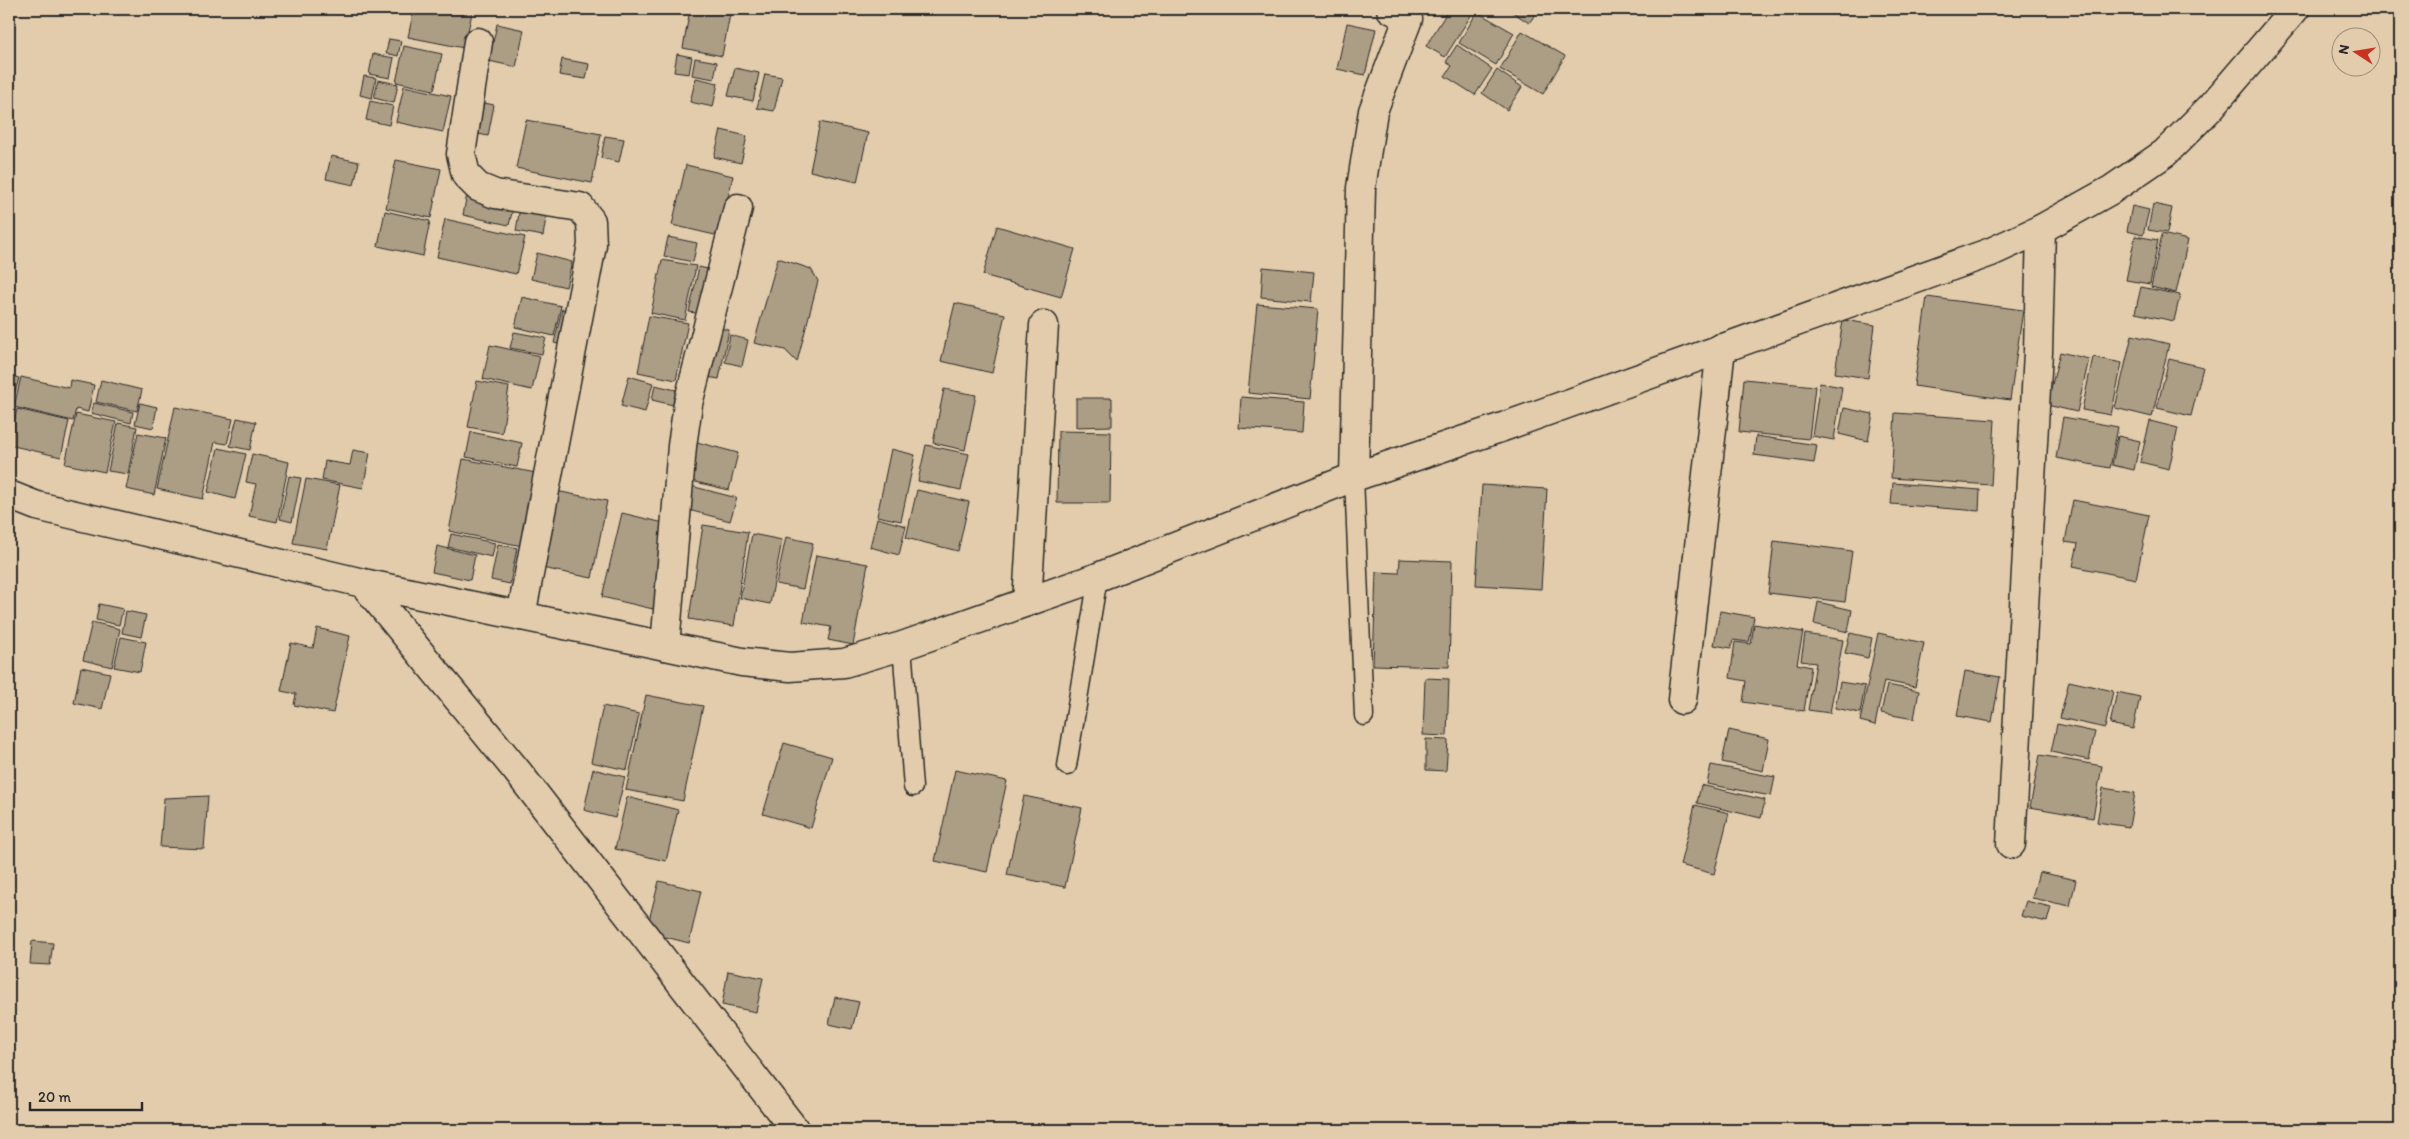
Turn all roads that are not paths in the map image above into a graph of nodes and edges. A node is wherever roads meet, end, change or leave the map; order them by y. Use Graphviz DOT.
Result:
graph roads {
  1 [pos="2295,9"];
  2 [pos="1404,12"];
  3 [pos="478,42"];
  4 [pos="738,208"];
  5 [pos="2041,230"];
  6 [pos="1044,325"];
  7 [pos="1721,348"];
  8 [pos="1354,477"];
  9 [pos="9,495"];
  10 [pos="1098,577"];
  11 [pos="363,583"];
  12 [pos="1027,602"];
  13 [pos="521,616"];
  14 [pos="665,646"];
  15 [pos="902,646"];
  16 [pos="1682,700"];
  17 [pos="1364,716"];
  18 [pos="1067,766"];
  19 [pos="913,787"];
  20 [pos="2011,844"];
  21 [pos="795,1130"];
  1 -- 5 [label="street"];
  2 -- 8 [label="street"];
  3 -- 13 [label="street"];
  4 -- 14 [label="street"];
  5 -- 7 [label="street"];
  5 -- 20 [label="street"];
  6 -- 12 [label="street"];
  7 -- 8 [label="street"];
  7 -- 16 [label="street"];
  8 -- 10 [label="street"];
  8 -- 17 [label="lane"];
  9 -- 11 [label="street"];
  10 -- 12 [label="street"];
  10 -- 18 [label="lane"];
  11 -- 13 [label="street"];
  11 -- 21 [label="street"];
  12 -- 15 [label="street"];
  13 -- 14 [label="street"];
  14 -- 15 [label="street"];
  15 -- 19 [label="lane"];
}
